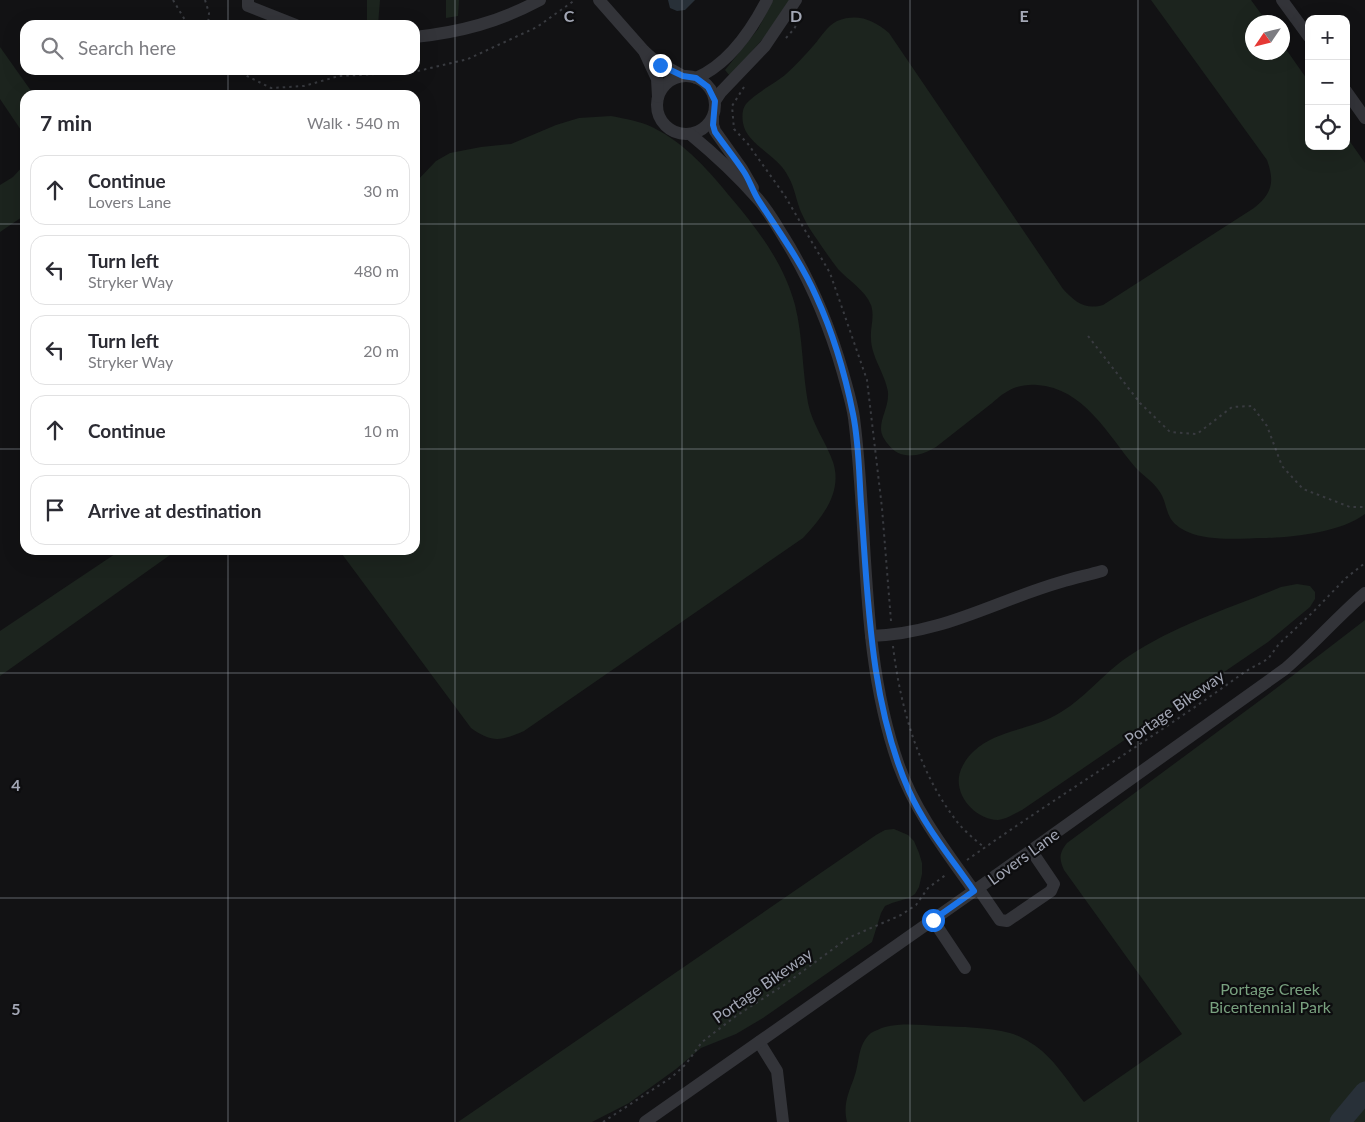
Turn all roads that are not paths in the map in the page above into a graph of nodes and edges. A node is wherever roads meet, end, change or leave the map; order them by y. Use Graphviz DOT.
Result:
graph roads {
  1 [pos="248,0"];
  2 [pos="540,0"];
  3 [pos="599,0"];
  4 [pos="767,0"];
  5 [pos="796,0"];
  6 [pos="1282,0"];
  7 [pos="283,20"];
  8 [pos="1305,32"];
  9 [pos="420,36"];
  10 [pos="644,51"];
  11 [pos="683,76"];
  12 [pos="696,78"];
  13 [pos="1350,97"];
  14 [pos="658,99"];
  15 [pos="715,101"];
  16 [pos="713,117"];
  17 [pos="1365,118"];
  18 [pos="690,134"];
  19 [pos="758,199"];
  20 [pos="1102,572"];
  21 [pos="1365,593"];
  22 [pos="871,636"];
  23 [pos="1031,850"];
  24 [pos="976,890"];
  25 [pos="933,920"];
  26 [pos="965,968"];
  27 [pos="759,1042"];
  28 [pos="645,1122"];
  29 [pos="783,1122"];
  1 -- 7 [label="street"];
  2 -- 9 [label="street"];
  3 -- 10 [label="street"];
  4 -- 12 [label="street"];
  5 -- 15 [label="street"];
  6 -- 8 [label="street"];
  10 -- 11 [label="street"];
  10 -- 14 [label="street"];
  11 -- 12 [label="street"];
  11 -- 14 [label="street"];
  12 -- 15 [label="street"];
  13 -- 17 [label="street"];
  14 -- 18 [label="street"];
  15 -- 16 [label="street"];
  16 -- 18 [label="street"];
  16 -- 19 [label="street"];
  18 -- 19 [label="street"];
  19 -- 22 [label="street"];
  20 -- 22 [label="street"];
  21 -- 23 [label="street, Lovers Lane"];
  22 -- 24 [label="street"];
  23 -- 24 [label="street, Lovers Lane"];
  23 -- 24 [label="street"];
  24 -- 25 [label="street, Lovers Lane"];
  25 -- 26 [label="street"];
  25 -- 27 [label="street, Lovers Lane"];
  27 -- 28 [label="street, Lovers Lane"];
  27 -- 29 [label="street"];
}
